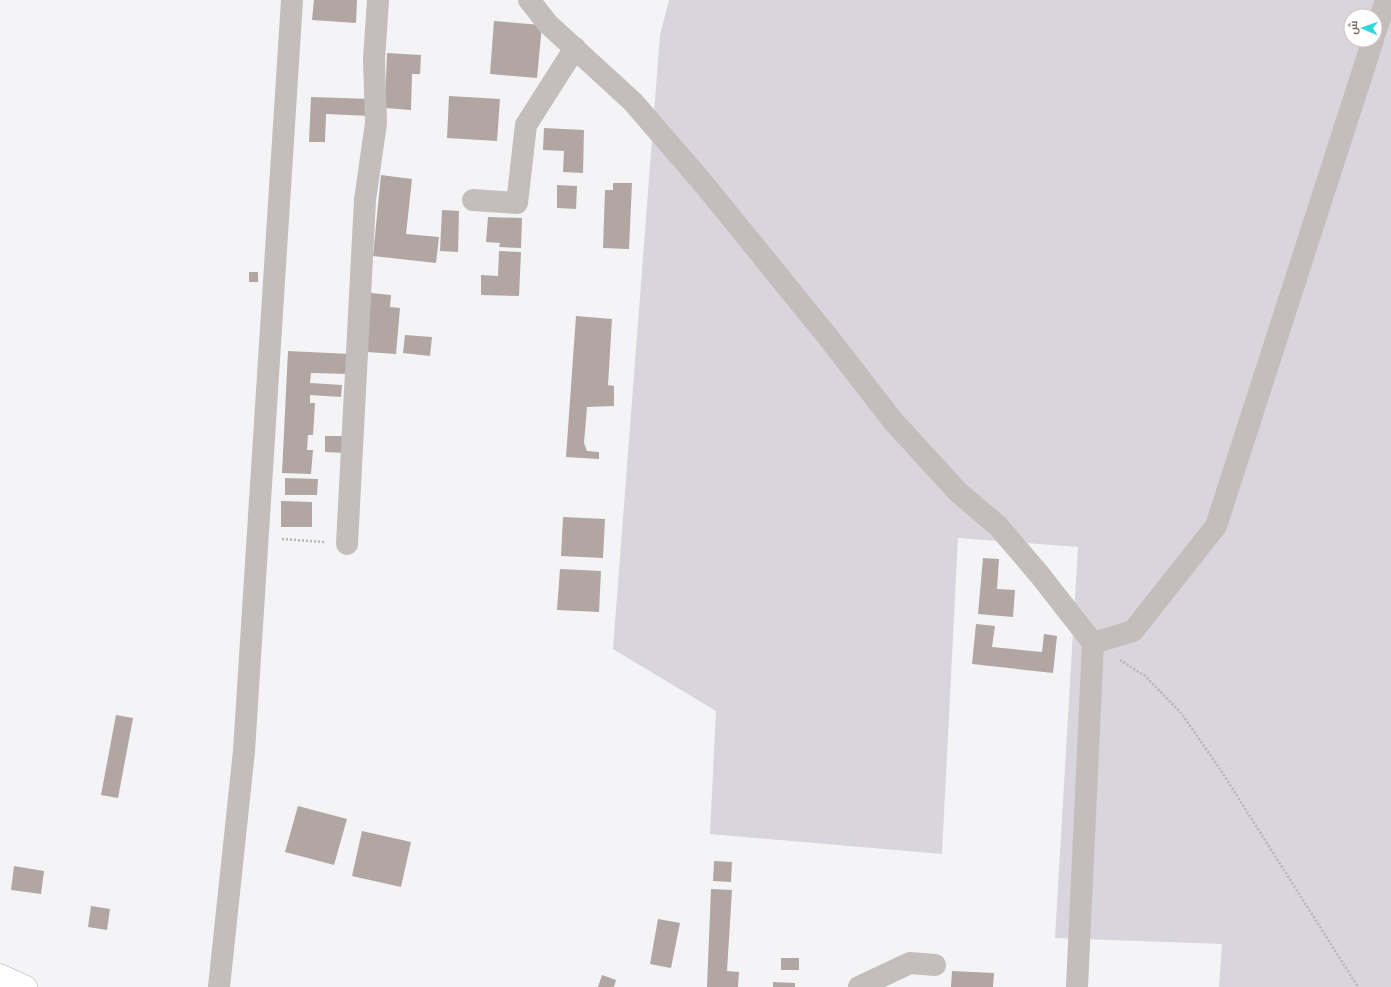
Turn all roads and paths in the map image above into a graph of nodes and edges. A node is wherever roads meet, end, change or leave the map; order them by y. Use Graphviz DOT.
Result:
graph roads {
  1 [pos="292,0"];
  2 [pos="378,0"];
  3 [pos="529,0"];
  4 [pos="575,48"];
  5 [pos="1370,48"];
  6 [pos="474,200"];
  7 [pos="257,536"];
  8 [pos="347,544"];
  9 [pos="1093,643"];
  10 [pos="935,965"];
  11 [pos="0,975"];
  12 [pos="26,987"];
  13 [pos="219,987"];
  14 [pos="859,987"];
  15 [pos="1077,987"];
  16 [pos="1358,987"];
  1 -- 7 [label="street"];
  2 -- 8 [label="street"];
  3 -- 4 [label="street"];
  4 -- 6 [label="street"];
  4 -- 9 [label="street"];
  5 -- 9 [label="street"];
  7 -- 8 [label="path"];
  7 -- 13 [label="street"];
  9 -- 15 [label="street"];
  9 -- 16 [label="path"];
  10 -- 14 [label="street"];
  11 -- 12 [label="main road"];
}
